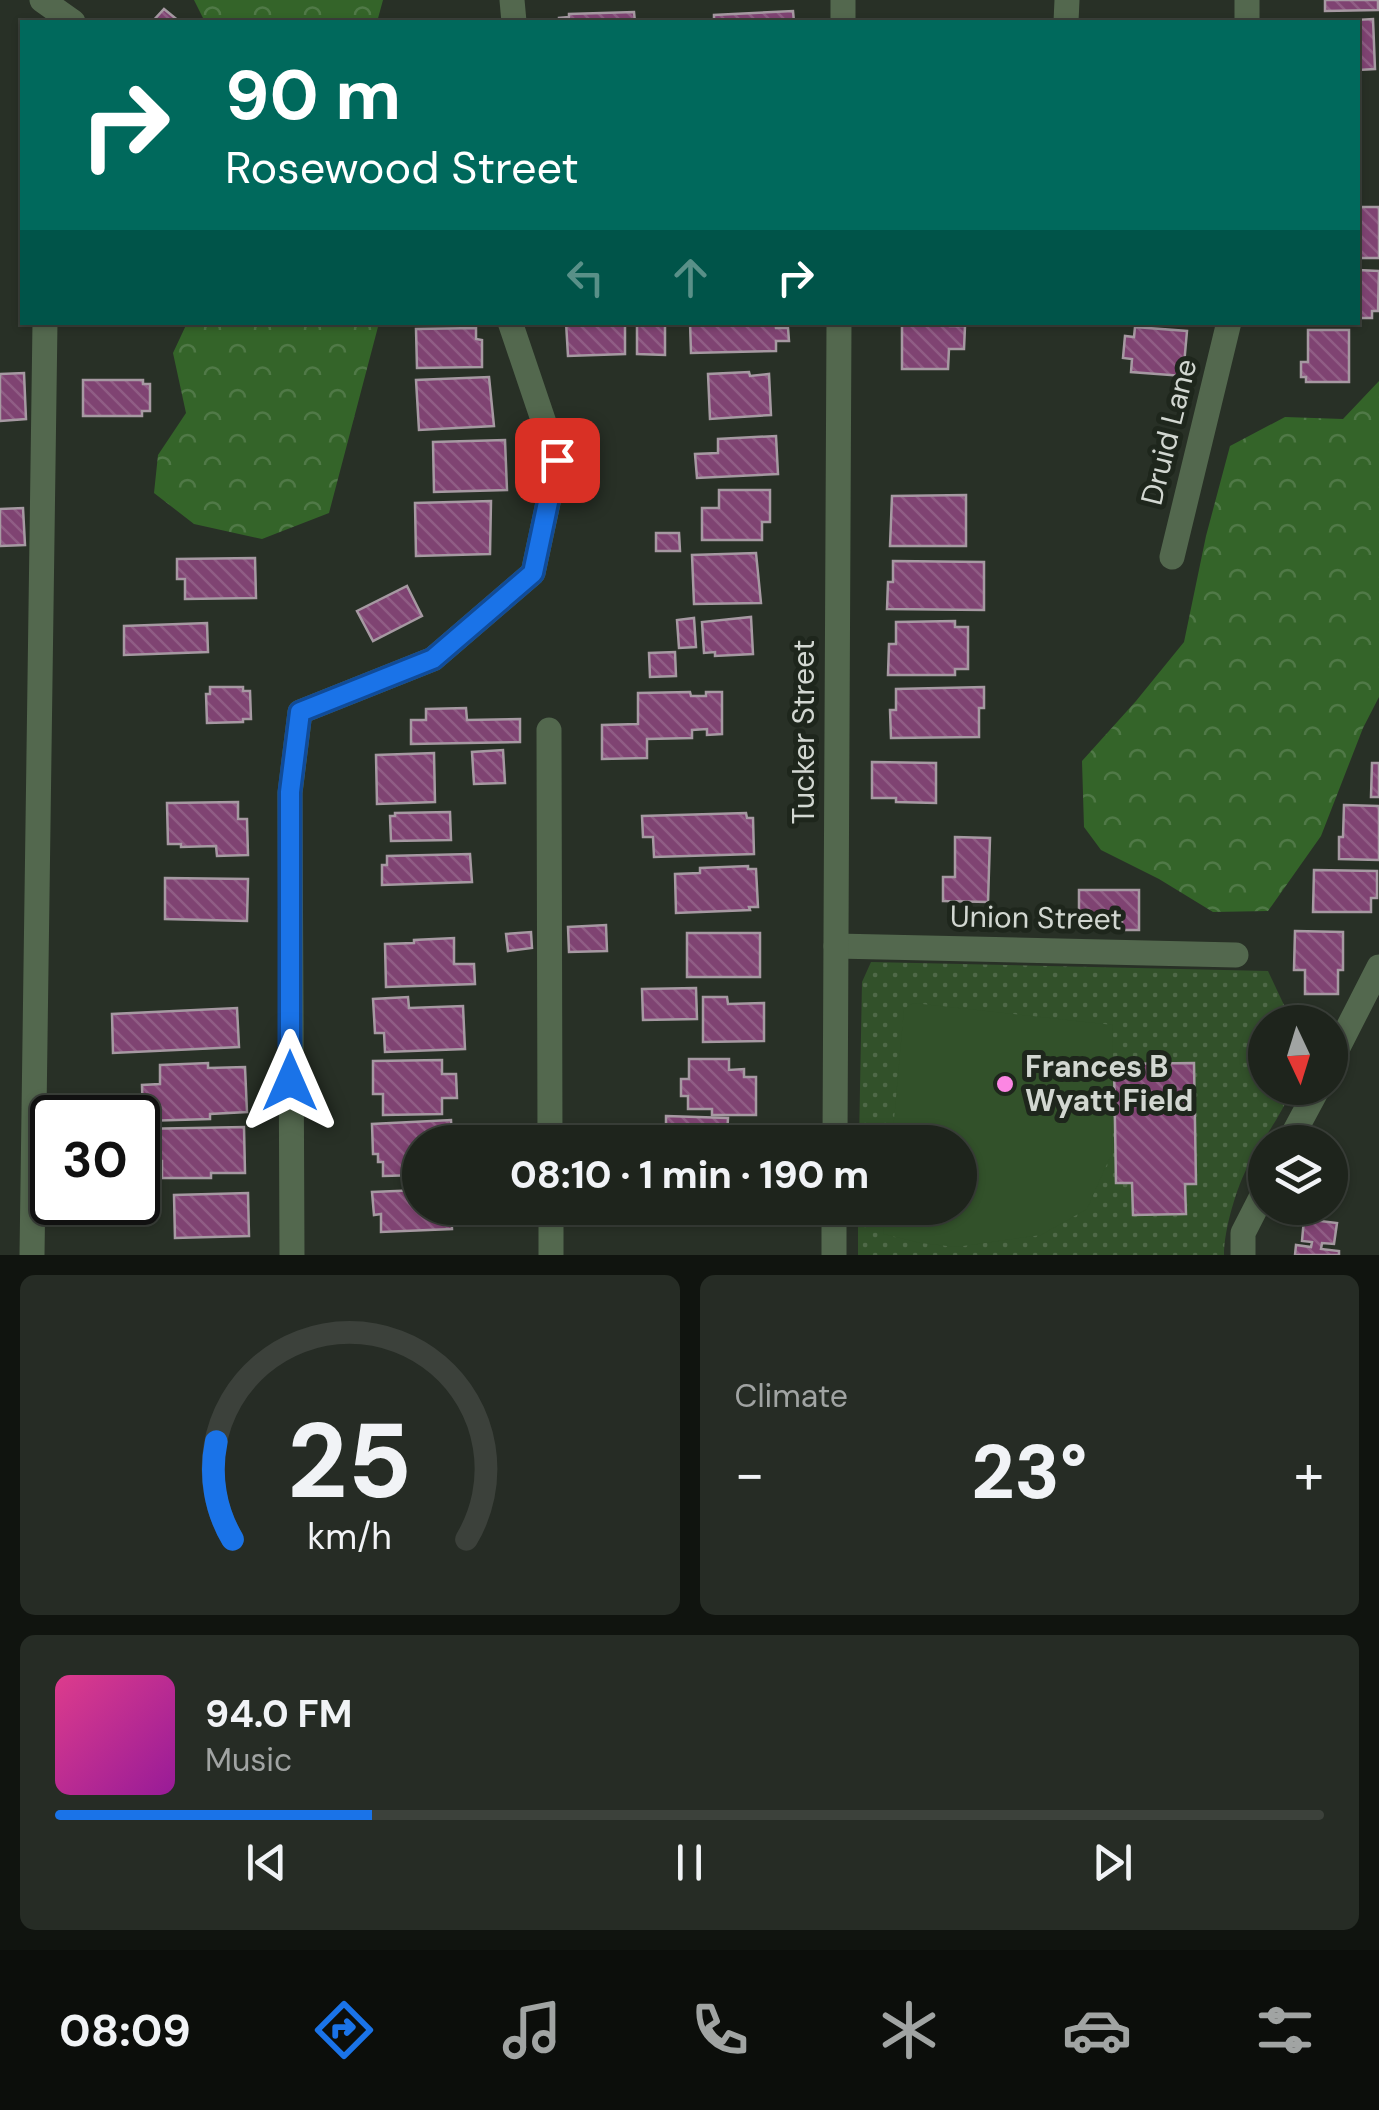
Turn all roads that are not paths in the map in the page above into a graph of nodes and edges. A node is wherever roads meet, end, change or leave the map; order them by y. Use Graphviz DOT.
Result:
graph roads {
  1 [pos="87,0"];
  2 [pos="59,15"];
  3 [pos="45,325"];
  4 [pos="511,325"];
  5 [pos="839,325"];
  6 [pos="1228,325"];
  7 [pos="1172,558"];
  8 [pos="550,730"];
  9 [pos="836,946"];
  10 [pos="1236,955"];
  11 [pos="1379,967"];
  12 [pos="1348,1028"];
  13 [pos="550,1125"];
  14 [pos="834,1125"];
  15 [pos="1248,1223"];
  16 [pos="551,1225"];
  17 [pos="834,1225"];
  18 [pos="32,1255"];
  19 [pos="292,1255"];
  20 [pos="551,1255"];
  21 [pos="834,1255"];
  22 [pos="1243,1255"];
  1 -- 2 [label="street"];
  3 -- 18 [label="street"];
  4 -- 19 [label="street"];
  5 -- 9 [label="street, Tucker Street"];
  6 -- 7 [label="street, Druid Lane"];
  8 -- 13 [label="street"];
  9 -- 10 [label="street, Union Street"];
  9 -- 14 [label="street, Tucker Street"];
  11 -- 12 [label="street"];
  15 -- 22 [label="street"];
  16 -- 20 [label="street"];
  17 -- 21 [label="street"];
}
